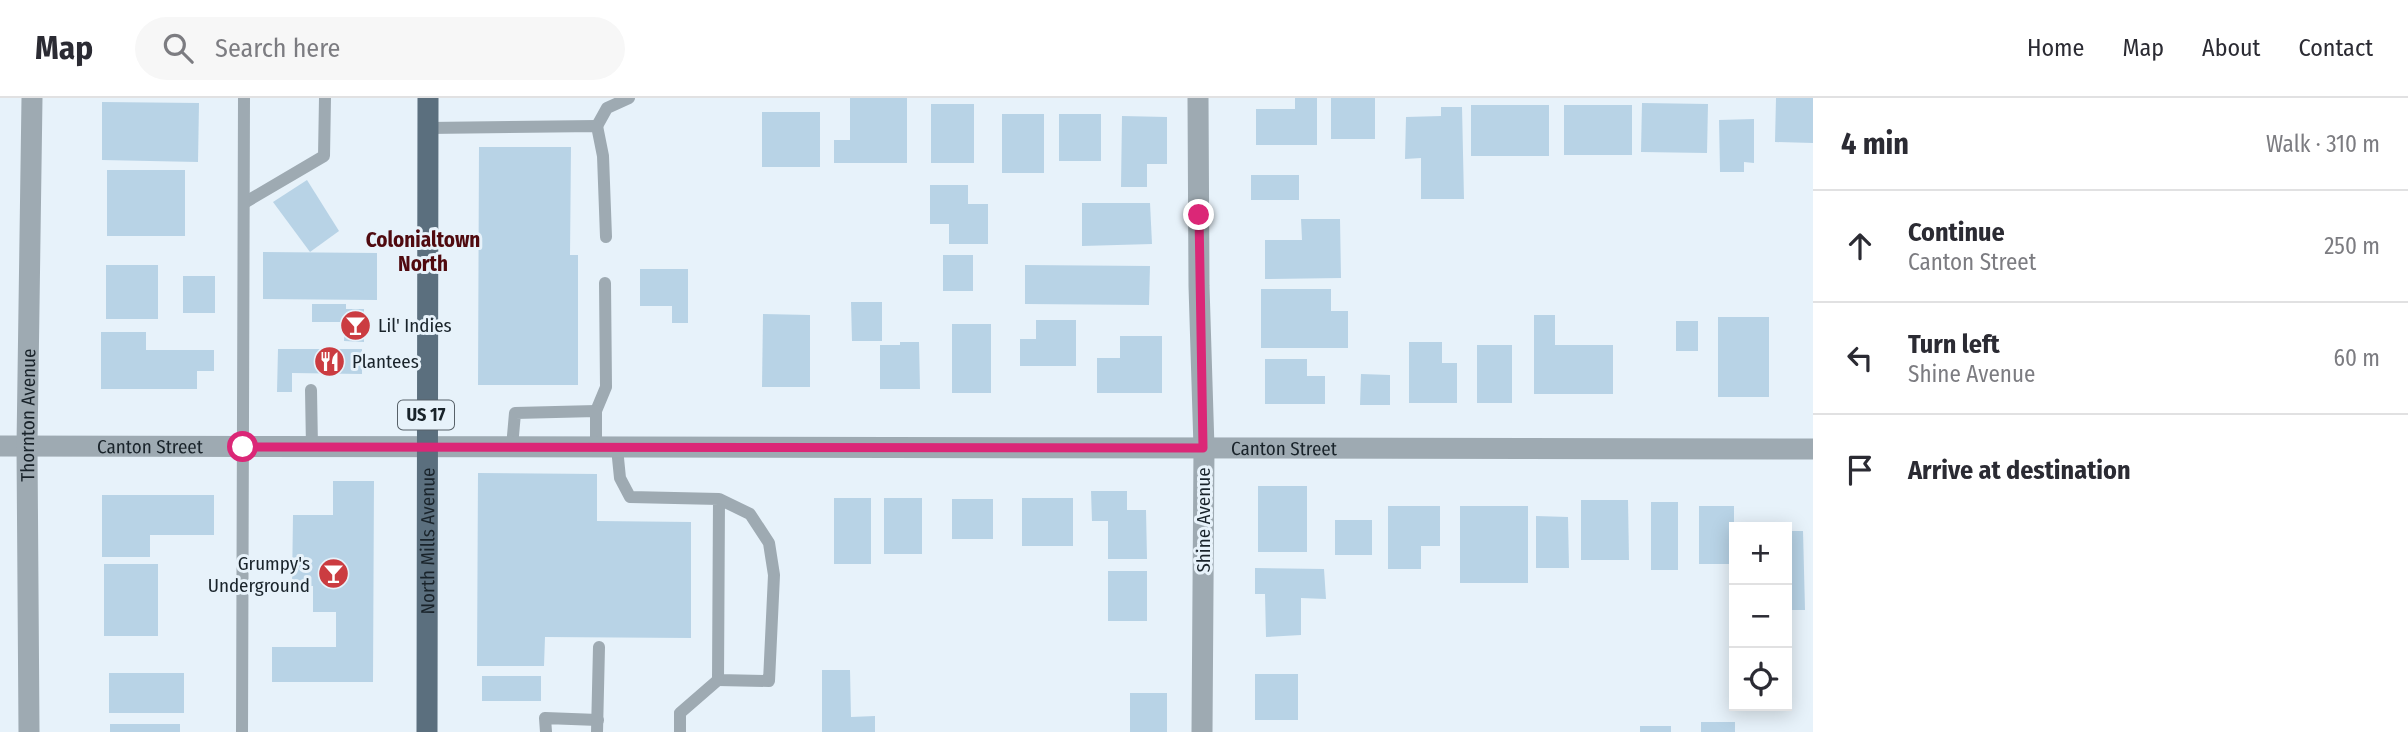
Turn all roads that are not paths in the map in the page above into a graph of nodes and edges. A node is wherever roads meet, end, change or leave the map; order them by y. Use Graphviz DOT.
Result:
graph roads {
  1 [pos="32,98"];
  2 [pos="244,98"];
  3 [pos="325,98"];
  4 [pos="428,98"];
  5 [pos="629,98"];
  6 [pos="1198,98"];
  7 [pos="597,126"];
  8 [pos="428,128"];
  9 [pos="244,203"];
  10 [pos="606,237"];
  11 [pos="605,283"];
  12 [pos="311,390"];
  13 [pos="596,411"];
  14 [pos="0,446"];
  15 [pos="27,446"];
  16 [pos="243,447"];
  17 [pos="312,447"];
  18 [pos="426,447"];
  19 [pos="512,447"];
  20 [pos="607,448"];
  21 [pos="1203,448"];
  22 [pos="1813,449"];
  23 [pos="719,499"];
  24 [pos="599,648"];
  25 [pos="718,680"];
  26 [pos="597,726"];
  27 [pos="29,732"];
  28 [pos="242,732"];
  29 [pos="427,732"];
  30 [pos="545,732"];
  31 [pos="680,732"];
  32 [pos="1202,732"];
  1 -- 15 [label="street, Thornton Avenue"];
  2 -- 9 [label="lane"];
  3 -- 9 [label="lane"];
  4 -- 8 [label="main road, North Mills Avenue / US 17"];
  5 -- 7 [label="lane"];
  6 -- 21 [label="street, Shine Avenue"];
  7 -- 8 [label="lane"];
  7 -- 10 [label="lane"];
  8 -- 18 [label="main road, North Mills Avenue / US 17"];
  9 -- 16 [label="lane"];
  11 -- 13 [label="lane"];
  12 -- 17 [label="lane"];
  13 -- 19 [label="lane"];
  13 -- 20 [label="lane"];
  14 -- 15 [label="street, Canton Street"];
  15 -- 16 [label="street, Canton Street"];
  15 -- 27 [label="street, Thornton Avenue"];
  16 -- 17 [label="street, Canton Street"];
  16 -- 28 [label="lane"];
  17 -- 18 [label="street, Canton Street"];
  18 -- 19 [label="street, Canton Street"];
  18 -- 29 [label="main road, North Mills Avenue / US 17"];
  19 -- 20 [label="street, Canton Street"];
  20 -- 21 [label="street, Canton Street"];
  20 -- 23 [label="lane"];
  21 -- 22 [label="street, Canton Street"];
  21 -- 32 [label="street, Shine Avenue"];
  23 -- 25 [label="lane"];
  23 -- 25 [label="lane"];
  24 -- 26 [label="lane"];
  25 -- 31 [label="lane"];
  26 -- 30 [label="lane"];
}
